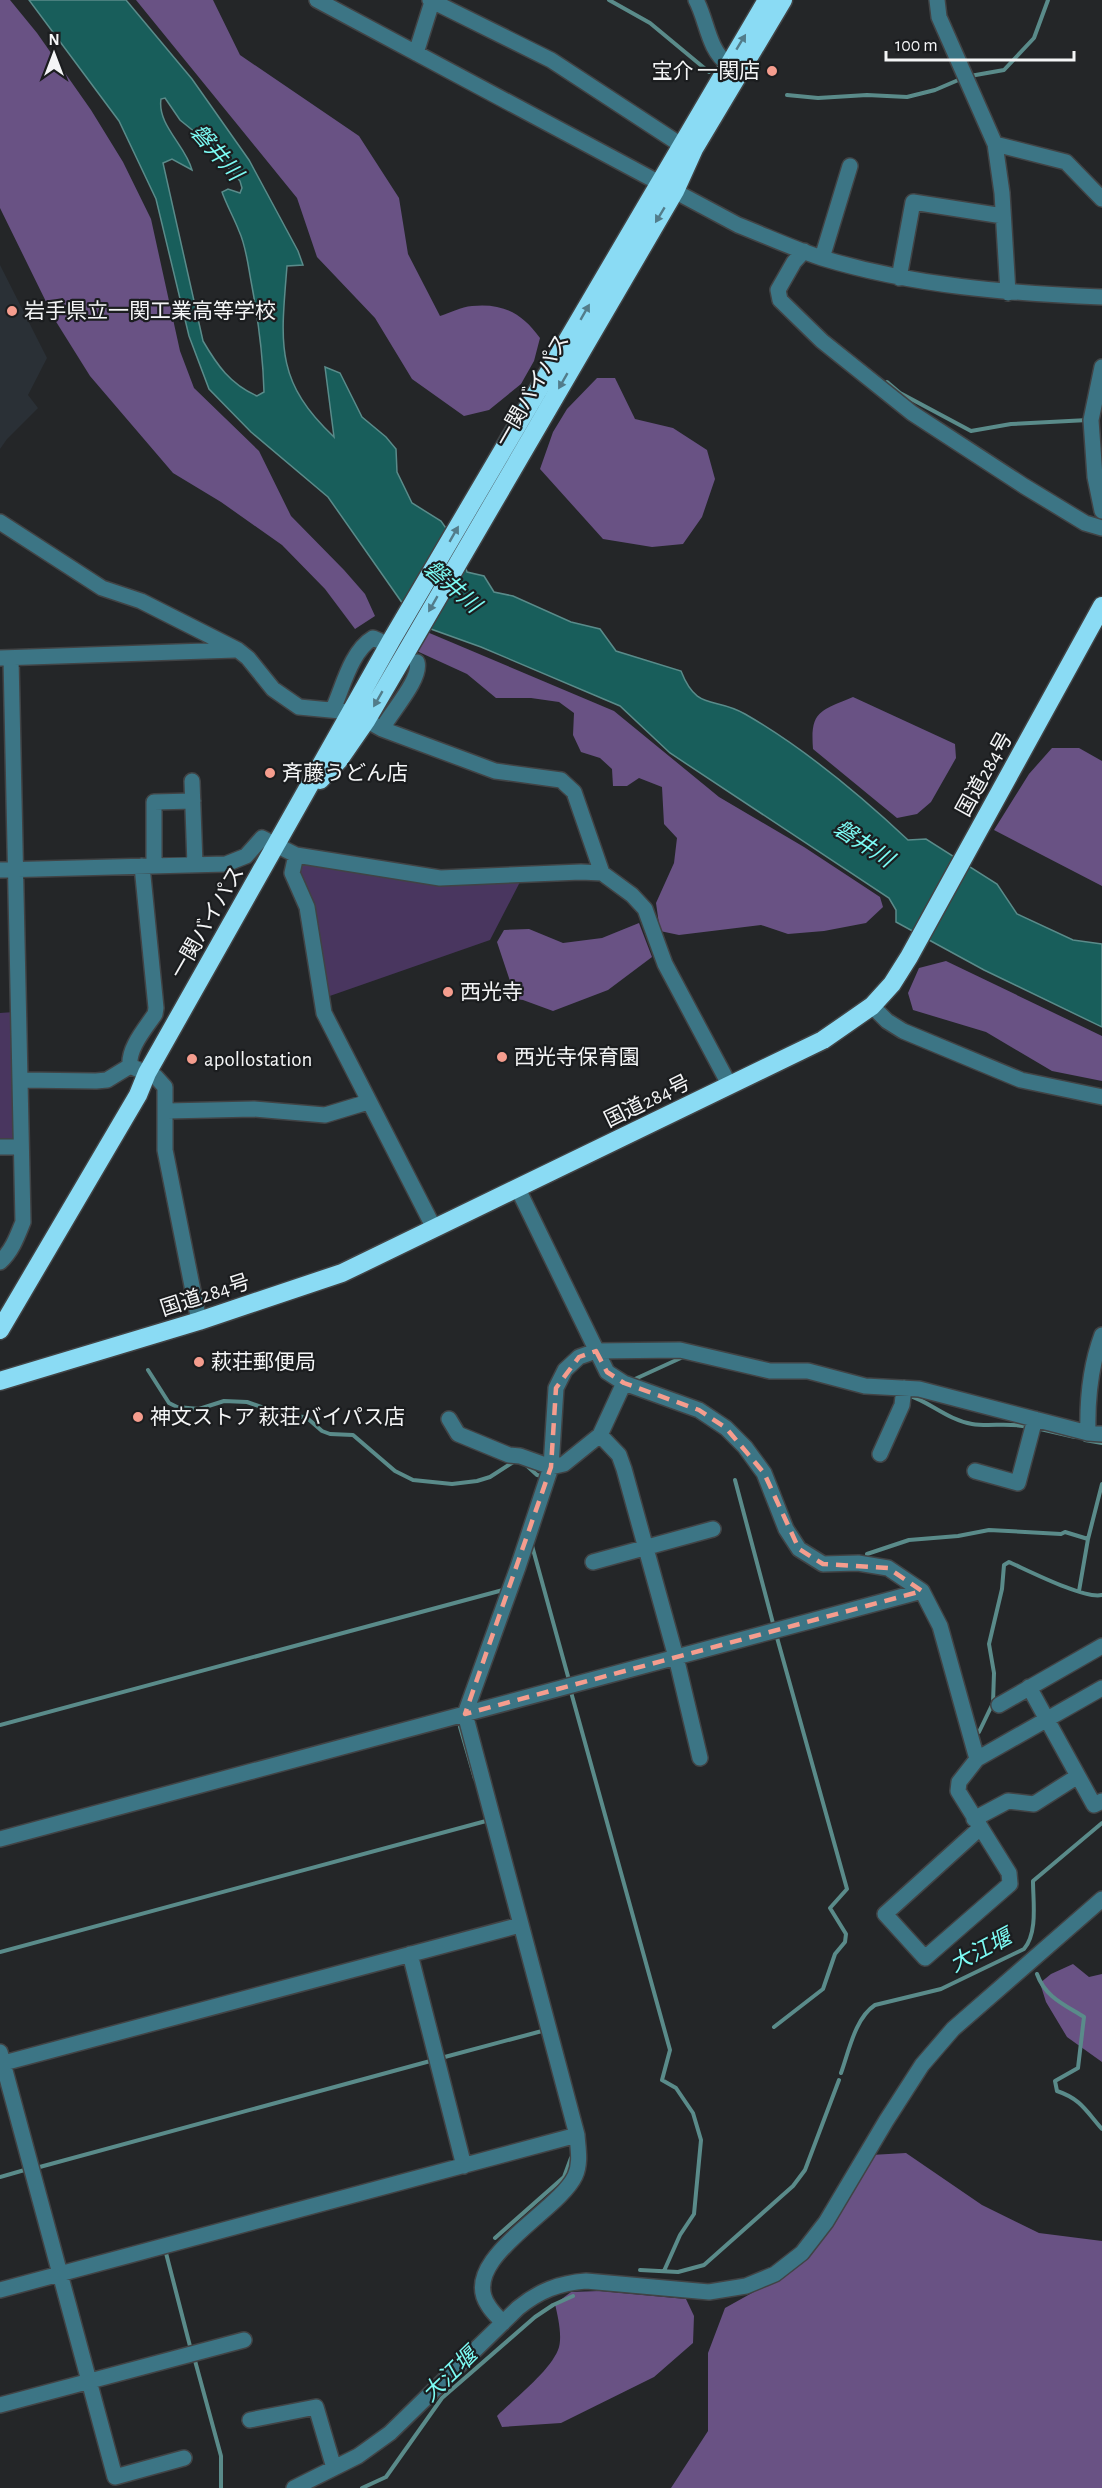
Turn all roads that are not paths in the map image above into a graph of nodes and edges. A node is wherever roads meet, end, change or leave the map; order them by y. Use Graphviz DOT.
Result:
graph roads {
  1 [pos="317,0"];
  2 [pos="696,0"];
  3 [pos="766,0"];
  4 [pos="783,0"];
  5 [pos="937,0"];
  6 [pos="431,1"];
  7 [pos="416,53"];
  8 [pos="728,64"];
  9 [pos="995,144"];
  10 [pos="681,145"];
  11 [pos="850,166"];
  12 [pos="667,187"];
  13 [pos="1102,199"];
  14 [pos="1003,216"];
  15 [pos="804,251"];
  16 [pos="822,258"];
  17 [pos="899,278"];
  18 [pos="1008,292"];
  19 [pos="1102,297"];
  20 [pos="1102,367"];
  21 [pos="1102,511"];
  22 [pos="0,522"];
  23 [pos="1102,528"];
  24 [pos="1102,606"];
  25 [pos="399,648"];
  26 [pos="238,650"];
  27 [pos="5,658"];
  28 [pos="350,714"];
  29 [pos="382,729"];
  30 [pos="192,781"];
  31 [pos="193,801"];
  32 [pos="276,846"];
  33 [pos="296,855"];
  34 [pos="195,865"];
  35 [pos="148,866"];
  36 [pos="8,869"];
  37 [pos="602,873"];
  38 [pos="872,1006"];
  39 [pos="138,1069"];
  40 [pos="20,1080"];
  41 [pos="730,1086"];
  42 [pos="1102,1097"];
  43 [pos="368,1102"];
  44 [pos="166,1111"];
  45 [pos="0,1147"];
  46 [pos="21,1147"];
  47 [pos="518,1189"];
  48 [pos="434,1228"];
  49 [pos="0,1262"];
  50 [pos="0,1311"];
  51 [pos="199,1321"];
  52 [pos="0,1329"];
  53 [pos="1102,1335"];
  54 [pos="596,1351"];
  55 [pos="0,1382"];
  56 [pos="624,1383"];
  57 [pos="904,1388"];
  58 [pos="449,1419"];
  59 [pos="1035,1419"];
  60 [pos="1095,1433"];
  61 [pos="600,1435"];
  62 [pos="880,1454"];
  63 [pos="551,1467"];
  64 [pos="975,1471"];
  65 [pos="713,1529"];
  66 [pos="645,1548"];
  67 [pos="593,1562"];
  68 [pos="922,1591"];
  69 [pos="1102,1646"];
  70 [pos="676,1657"];
  71 [pos="1029,1688"];
  72 [pos="1102,1688"];
  73 [pos="999,1704"];
  74 [pos="465,1714"];
  75 [pos="1046,1720"];
  76 [pos="700,1758"];
  77 [pos="977,1759"];
  78 [pos="1078,1776"];
  79 [pos="1102,1801"];
  80 [pos="977,1824"];
  81 [pos="0,1839"];
  82 [pos="1102,1899"];
  83 [pos="520,1925"];
  84 [pos="410,1954"];
  85 [pos="1,2060"];
  86 [pos="577,2135"];
  87 [pos="464,2166"];
  88 [pos="59,2274"];
  89 [pos="0,2290"];
  90 [pos="503,2323"];
  91 [pos="244,2340"];
  92 [pos="89,2382"];
  93 [pos="0,2405"];
  94 [pos="250,2420"];
  95 [pos="184,2458"];
  96 [pos="334,2468"];
  97 [pos="294,2488"];
  1 -- 7 [label="street"];
  2 -- 8 [label="street"];
  8 -- 3 [label="highway, 一関バイパス, one-way"];
  4 -- 12 [label="highway, 一関バイパス"];
  5 -- 9 [label="street"];
  6 -- 7 [label="street"];
  6 -- 10 [label="street"];
  7 -- 12 [label="street"];
  8 -- 10 [label="highway, 一関バイパス"];
  9 -- 13 [label="street"];
  9 -- 14 [label="street"];
  10 -- 12 [label="highway, 一関バイパス"];
  11 -- 16 [label="street"];
  12 -- 15 [label="street"];
  12 -- 25 [label="highway, 一関バイパス"];
  14 -- 17 [label="street"];
  14 -- 18 [label="street"];
  15 -- 16 [label="street"];
  15 -- 23 [label="street"];
  16 -- 17 [label="street"];
  17 -- 18 [label="street"];
  18 -- 19 [label="street"];
  20 -- 21 [label="street"];
  22 -- 26 [label="street"];
  24 -- 38 [label="highway, 国道284号"];
  25 -- 28 [label="highway, 一関バイパス"];
  25 -- 29 [label="street"];
  26 -- 27 [label="street"];
  26 -- 28 [label="street"];
  27 -- 36 [label="street"];
  28 -- 29 [label="street"];
  28 -- 32 [label="highway, 一関バイパス"];
  29 -- 37 [label="street"];
  30 -- 31 [label="street"];
  31 -- 34 [label="street"];
  31 -- 35 [label="street"];
  32 -- 33 [label="street"];
  32 -- 34 [label="street"];
  32 -- 39 [label="highway, 一関バイパス"];
  33 -- 37 [label="street"];
  33 -- 43 [label="street"];
  34 -- 35 [label="street"];
  35 -- 36 [label="street"];
  35 -- 39 [label="street"];
  36 -- 40 [label="street"];
  37 -- 41 [label="street"];
  38 -- 41 [label="highway, 国道284号"];
  38 -- 42 [label="street"];
  39 -- 40 [label="street"];
  39 -- 44 [label="street"];
  39 -- 50 [label="highway, 一関バイパス"];
  39 -- 52 [label="highway, 一関バイパス"];
  40 -- 46 [label="street"];
  41 -- 47 [label="highway, 国道284号"];
  43 -- 44 [label="street"];
  43 -- 48 [label="street"];
  44 -- 51 [label="street"];
  45 -- 46 [label="street"];
  46 -- 49 [label="street"];
  47 -- 48 [label="highway, 国道284号"];
  47 -- 54 [label="street"];
  48 -- 51 [label="highway, 国道284号"];
  51 -- 55 [label="highway, 国道284号"];
  53 -- 60 [label="street"];
  54 -- 56 [label="street"];
  54 -- 57 [label="street"];
  54 -- 63 [label="street"];
  56 -- 61 [label="street"];
  56 -- 68 [label="street"];
  57 -- 59 [label="street"];
  57 -- 62 [label="street"];
  58 -- 63 [label="street"];
  59 -- 60 [label="street"];
  59 -- 64 [label="street"];
  61 -- 63 [label="street"];
  61 -- 66 [label="street"];
  63 -- 74 [label="street"];
  65 -- 66 [label="street"];
  66 -- 67 [label="street"];
  66 -- 70 [label="street"];
  68 -- 70 [label="street"];
  68 -- 77 [label="street"];
  69 -- 71 [label="street"];
  70 -- 74 [label="street"];
  70 -- 76 [label="street"];
  71 -- 73 [label="street"];
  71 -- 75 [label="street"];
  72 -- 75 [label="street"];
  74 -- 81 [label="street"];
  74 -- 83 [label="street"];
  75 -- 77 [label="street"];
  75 -- 78 [label="street"];
  77 -- 80 [label="street"];
  78 -- 79 [label="street"];
  78 -- 80 [label="street"];
  80 -- 80 [label="street"];
  82 -- 90 [label="street"];
  83 -- 84 [label="street"];
  83 -- 86 [label="street"];
  84 -- 85 [label="street"];
  84 -- 87 [label="street"];
  85 -- 88 [label="street"];
  86 -- 87 [label="street"];
  86 -- 90 [label="street"];
  87 -- 88 [label="street"];
  88 -- 89 [label="street"];
  88 -- 92 [label="street"];
  90 -- 96 [label="street"];
  91 -- 92 [label="street"];
  92 -- 93 [label="street"];
  92 -- 95 [label="street"];
  94 -- 96 [label="street"];
  96 -- 97 [label="street"];
}
